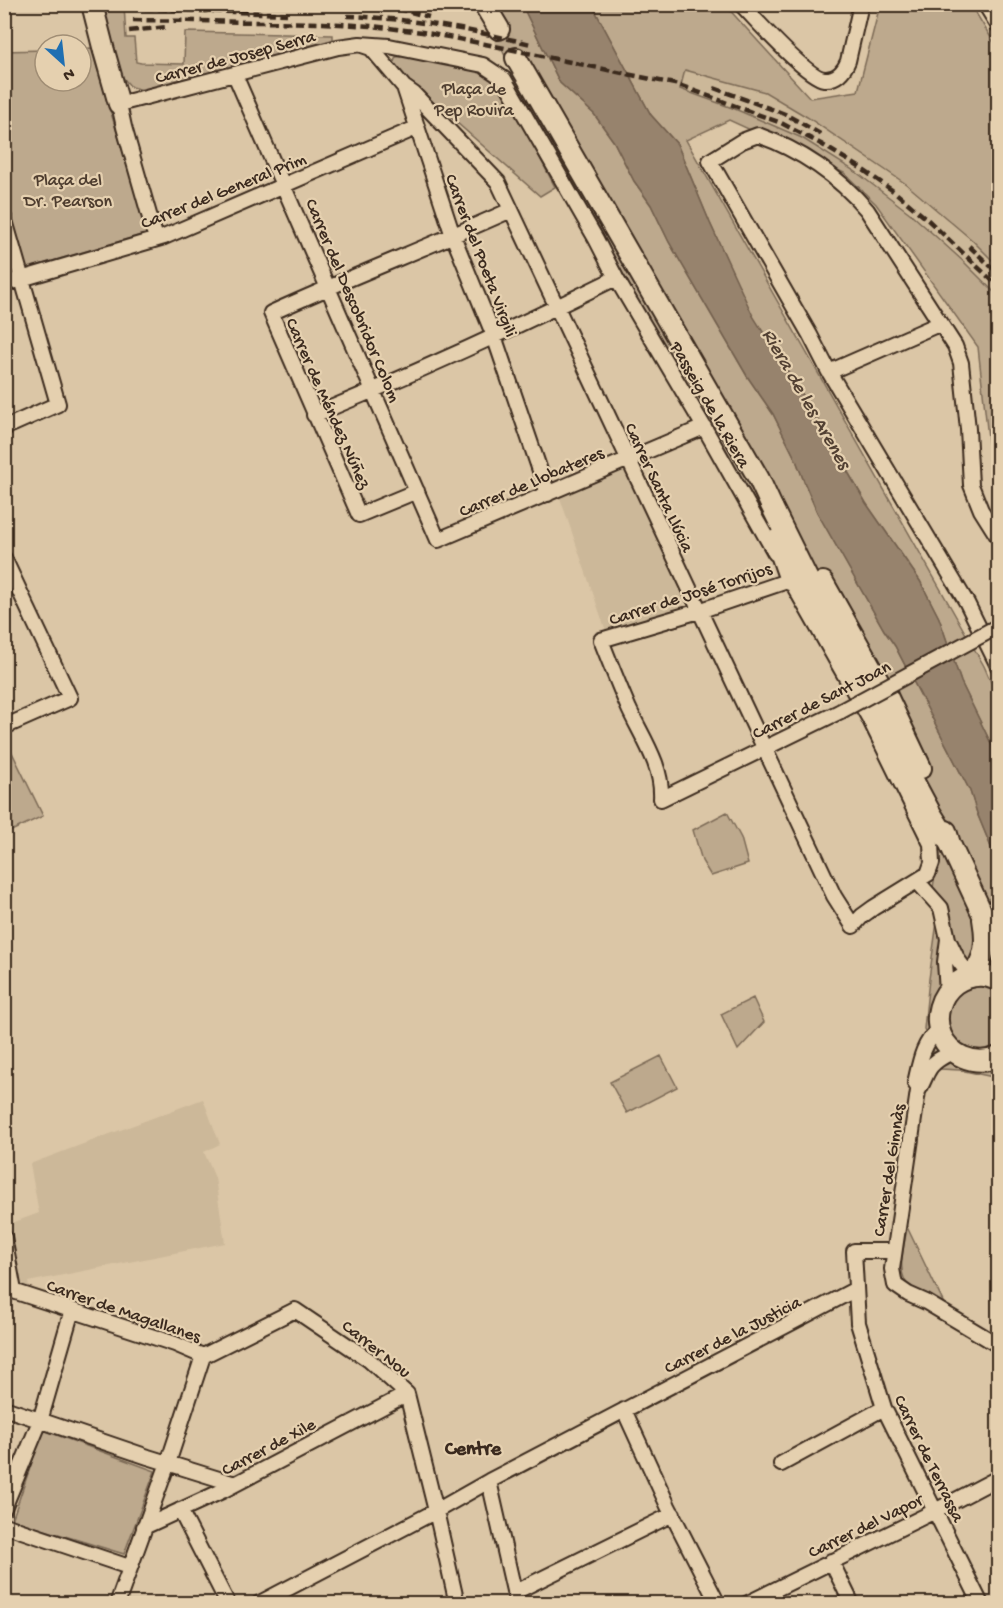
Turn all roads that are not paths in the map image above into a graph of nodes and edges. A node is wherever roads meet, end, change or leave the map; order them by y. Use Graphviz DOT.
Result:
graph roads {
  1 [pos="92,4"];
  2 [pos="484,4"];
  3 [pos="741,4"];
  4 [pos="861,4"];
  5 [pos="985,4"];
  6 [pos="999,25"];
  7 [pos="499,29"];
  8 [pos="360,44"];
  9 [pos="516,58"];
  10 [pos="235,75"];
  11 [pos="404,87"];
  12 [pos="119,104"];
  13 [pos="416,128"];
  14 [pos="284,184"];
  15 [pos="511,210"];
  16 [pos="4,217"];
  17 [pos="453,236"];
  18 [pos="156,238"];
  19 [pos="616,278"];
  20 [pos="22,279"];
  21 [pos="4,284"];
  22 [pos="328,287"];
  23 [pos="558,307"];
  24 [pos="940,323"];
  25 [pos="494,336"];
  26 [pos="829,372"];
  27 [pos="704,385"];
  28 [pos="373,390"];
  29 [pos="314,415"];
  30 [pos="704,427"];
  31 [pos="4,428"];
  32 [pos="627,460"];
  33 [pos="417,491"];
  34 [pos="548,494"];
  35 [pos="999,537"];
  36 [pos="438,540"];
  37 [pos="4,558"];
  38 [pos="790,580"];
  39 [pos="699,610"];
  40 [pos="997,628"];
  41 [pos="999,666"];
  42 [pos="5,726"];
  43 [pos="764,748"];
  44 [pos="661,799"];
  45 [pos="917,881"];
  46 [pos="982,913"];
  47 [pos="948,939"];
  48 [pos="999,939"];
  49 [pos="971,977"];
  50 [pos="999,980"];
  51 [pos="947,992"];
  52 [pos="939,1029"];
  53 [pos="953,1052"];
  54 [pos="989,1059"];
  55 [pos="999,1069"];
  56 [pos="918,1091"];
  57 [pos="4,1237"];
  58 [pos="854,1251"];
  59 [pos="894,1251"];
  60 [pos="9,1289"];
  61 [pos="856,1289"];
  62 [pos="72,1310"];
  63 [pos="295,1310"];
  64 [pos="999,1345"];
  65 [pos="204,1356"];
  66 [pos="407,1394"];
  67 [pos="4,1408"];
  68 [pos="884,1408"];
  69 [pos="624,1410"];
  70 [pos="40,1421"];
  71 [pos="168,1463"];
  72 [pos="781,1464"];
  73 [pos="999,1479"];
  74 [pos="489,1481"];
  75 [pos="235,1484"];
  76 [pos="4,1508"];
  77 [pos="180,1510"];
  78 [pos="436,1511"];
  79 [pos="935,1511"];
  80 [pos="673,1514"];
  81 [pos="4,1526"];
  82 [pos="144,1527"];
  83 [pos="831,1561"];
  84 [pos="129,1567"];
  85 [pos="516,1598"];
  86 [pos="117,1604"];
  87 [pos="228,1604"];
  88 [pos="258,1604"];
  89 [pos="457,1604"];
  90 [pos="718,1604"];
  91 [pos="746,1604"];
  92 [pos="852,1604"];
  93 [pos="981,1604"];
  1 -- 12 [label="main road, bridge"];
  2 -- 7 [label="main road"];
  3 -- 4 [label="street"];
  5 -- 6 [label="street"];
  8 -- 10 [label="street, Carrer de Josep Serra"];
  8 -- 11 [label="street, Carrer del Poeta Virgili"];
  8 -- 19 [label="street, Passeig de la Riera"];
  9 -- 27 [label="main road"];
  10 -- 12 [label="street, Carrer de Josep Serra"];
  10 -- 14 [label="street, Carrer del Descobridor Colom"];
  11 -- 13 [label="street, Carrer del Poeta Virgili"];
  11 -- 15 [label="street, Carrer Santa Llúcia"];
  12 -- 18 [label="street"];
  13 -- 14 [label="street, Carrer del General Prim"];
  13 -- 17 [label="street, Carrer del Poeta Virgili"];
  14 -- 18 [label="street, Carrer del General Prim"];
  14 -- 22 [label="street, Carrer del Descobridor Colom"];
  15 -- 17 [label="street"];
  15 -- 23 [label="street, Carrer Santa Llúcia"];
  16 -- 20 [label="street"];
  17 -- 22 [label="street"];
  17 -- 25 [label="street, Carrer del Poeta Virgili"];
  18 -- 20 [label="street, Carrer del General Prim"];
  19 -- 23 [label="street"];
  19 -- 30 [label="street, Passeig de la Riera"];
  20 -- 21 [label="street, Carrer del General Prim"];
  20 -- 31 [label="street"];
  22 -- 28 [label="street, Carrer del Descobridor Colom"];
  22 -- 29 [label="street, Carrer de Méndez Núñez"];
  23 -- 25 [label="street"];
  23 -- 32 [label="street, Carrer Santa Llúcia"];
  24 -- 26 [label="street"];
  24 -- 26 [label="street"];
  24 -- 35 [label="street"];
  25 -- 28 [label="street"];
  25 -- 34 [label="street, Carrer del Poeta Virgili"];
  26 -- 41 [label="street"];
  27 -- 38 [label="main road"];
  27 -- 46 [label="main road"];
  28 -- 29 [label="street"];
  28 -- 33 [label="street, Carrer del Descobridor Colom"];
  29 -- 33 [label="street, Carrer de Méndez Núñez"];
  30 -- 32 [label="street, Carrer de Llobateres"];
  30 -- 38 [label="street, Passeig de la Riera"];
  32 -- 34 [label="street, Carrer de Llobateres"];
  32 -- 39 [label="street, Carrer Santa Llúcia"];
  33 -- 36 [label="street, Carrer del Descobridor Colom"];
  34 -- 36 [label="street, Carrer de Llobateres"];
  37 -- 42 [label="street"];
  38 -- 39 [label="street, Carrer de José Torrijos"];
  38 -- 45 [label="street, Passeig de la Riera"];
  39 -- 43 [label="street, Carrer Santa Llúcia"];
  39 -- 44 [label="street, Carrer de José Torrijos"];
  40 -- 43 [label="street, Carrer de Sant Joan, bridge"];
  43 -- 44 [label="street, Carrer de Sant Joan"];
  43 -- 45 [label="street, Carrer Santa Llúcia"];
  45 -- 47 [label="street"];
  46 -- 48 [label="main road"];
  46 -- 49 [label="main road"];
  47 -- 49 [label="street"];
  47 -- 51 [label="street"];
  49 -- 50 [label="main road"];
  49 -- 51 [label="main road"];
  51 -- 52 [label="main road"];
  52 -- 53 [label="main road"];
  52 -- 56 [label="street, Carrer del Gimnàs"];
  53 -- 54 [label="main road"];
  53 -- 56 [label="street, Carrer del Gimnàs"];
  54 -- 55 [label="main road"];
  56 -- 59 [label="street, Carrer del Gimnàs"];
  57 -- 60 [label="street"];
  58 -- 59 [label="street, Carrer del Gimnàs"];
  58 -- 61 [label="street, Carrer de Terrassa"];
  59 -- 64 [label="street"];
  60 -- 62 [label="street, Carrer de Magallanes"];
  61 -- 68 [label="street, Carrer de Terrassa"];
  61 -- 69 [label="street, Carrer de la Justicia"];
  62 -- 65 [label="street, Carrer de Magallanes"];
  62 -- 70 [label="street"];
  63 -- 65 [label="street, Carrer de Magallanes"];
  63 -- 66 [label="street, Carrer Nou"];
  65 -- 71 [label="street"];
  66 -- 75 [label="street, Carrer de Xile"];
  66 -- 78 [label="street, Carrer Nou"];
  67 -- 70 [label="street"];
  68 -- 72 [label="street"];
  68 -- 79 [label="street, Carrer de Terrassa"];
  69 -- 74 [label="street, Carrer de la Justicia"];
  69 -- 80 [label="street"];
  70 -- 71 [label="street"];
  70 -- 76 [label="street"];
  71 -- 75 [label="street"];
  71 -- 82 [label="street"];
  73 -- 79 [label="street, Carrer del Vapor"];
  74 -- 78 [label="street, Carrer de la Justicia"];
  74 -- 85 [label="street"];
  75 -- 77 [label="street, Carrer de Xile"];
  77 -- 82 [label="street, Carrer de Xile"];
  77 -- 87 [label="street"];
  78 -- 88 [label="street, Carrer de la Justicia"];
  78 -- 89 [label="street, Carrer Nou"];
  79 -- 83 [label="street, Carrer del Vapor"];
  79 -- 93 [label="street, Carrer de Terrassa"];
  80 -- 85 [label="street"];
  80 -- 90 [label="street"];
  81 -- 84 [label="street"];
  82 -- 84 [label="street"];
  83 -- 91 [label="street, Carrer del Vapor"];
  83 -- 92 [label="street"];
  84 -- 86 [label="street"];
}
